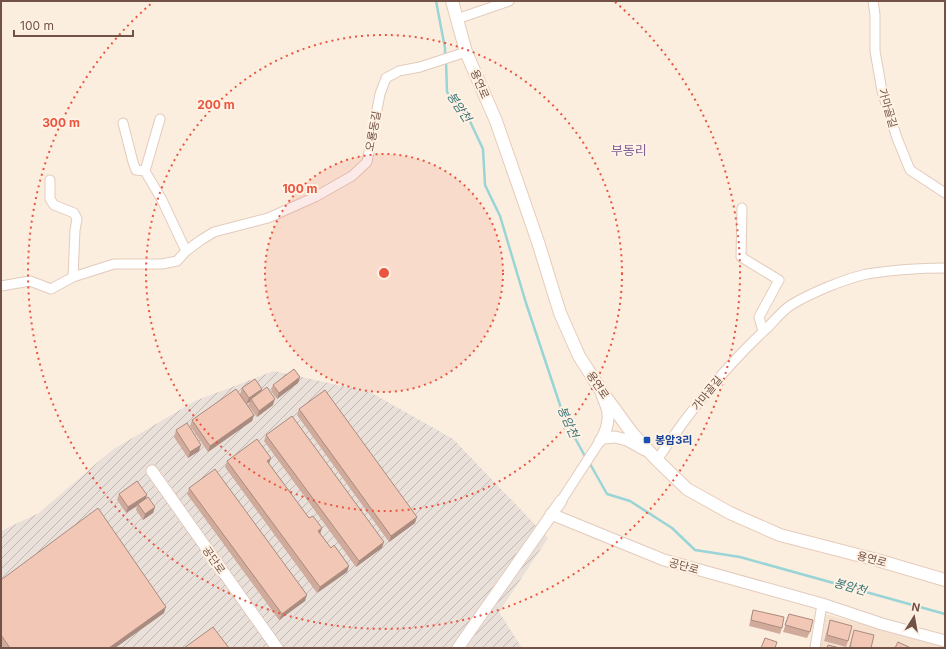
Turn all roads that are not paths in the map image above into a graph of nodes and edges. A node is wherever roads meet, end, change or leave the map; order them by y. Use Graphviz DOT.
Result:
graph roads {
  1 [pos="452,1"];
  2 [pos="509,1"];
  3 [pos="873,1"];
  4 [pos="460,18"];
  5 [pos="461,54"];
  6 [pos="160,118"];
  7 [pos="123,123"];
  8 [pos="145,172"];
  9 [pos="50,180"];
  10 [pos="945,193"];
  11 [pos="742,208"];
  12 [pos="186,250"];
  13 [pos="945,268"];
  14 [pos="72,277"];
  15 [pos="1,286"];
  16 [pos="763,331"];
  17 [pos="602,392"];
  18 [pos="601,440"];
  19 [pos="648,451"];
  20 [pos="657,460"];
  21 [pos="152,472"];
  22 [pos="561,500"];
  23 [pos="551,514"];
  24 [pos="945,580"];
  25 [pos="822,604"];
  26 [pos="945,641"];
  27 [pos="277,648"];
  28 [pos="458,648"];
  29 [pos="815,648"];
  1 -- 4 [label="main road, 용연로"];
  2 -- 4 [label="street"];
  3 -- 10 [label="street, 가마골길"];
  4 -- 5 [label="main road, 용연로"];
  5 -- 12 [label="street, 오룡동길"];
  5 -- 17 [label="main road, 용연로"];
  6 -- 8 [label="street"];
  7 -- 8 [label="street"];
  8 -- 12 [label="street"];
  9 -- 14 [label="street"];
  11 -- 16 [label="street"];
  12 -- 14 [label="street, 오룡동길"];
  13 -- 16 [label="street, 가마골길"];
  14 -- 15 [label="street, 오룡동길"];
  16 -- 20 [label="street, 가마골길"];
  17 -- 18 [label="street"];
  17 -- 19 [label="main road, 용연로"];
  18 -- 19 [label="street"];
  18 -- 22 [label="street"];
  19 -- 20 [label="main road, 용연로"];
  20 -- 24 [label="main road, 용연로"];
  21 -- 27 [label="street, 공단로"];
  22 -- 23 [label="street"];
  23 -- 25 [label="street, 공단로"];
  23 -- 28 [label="street"];
  25 -- 26 [label="street, 공단로"];
  25 -- 29 [label="street"];
}
